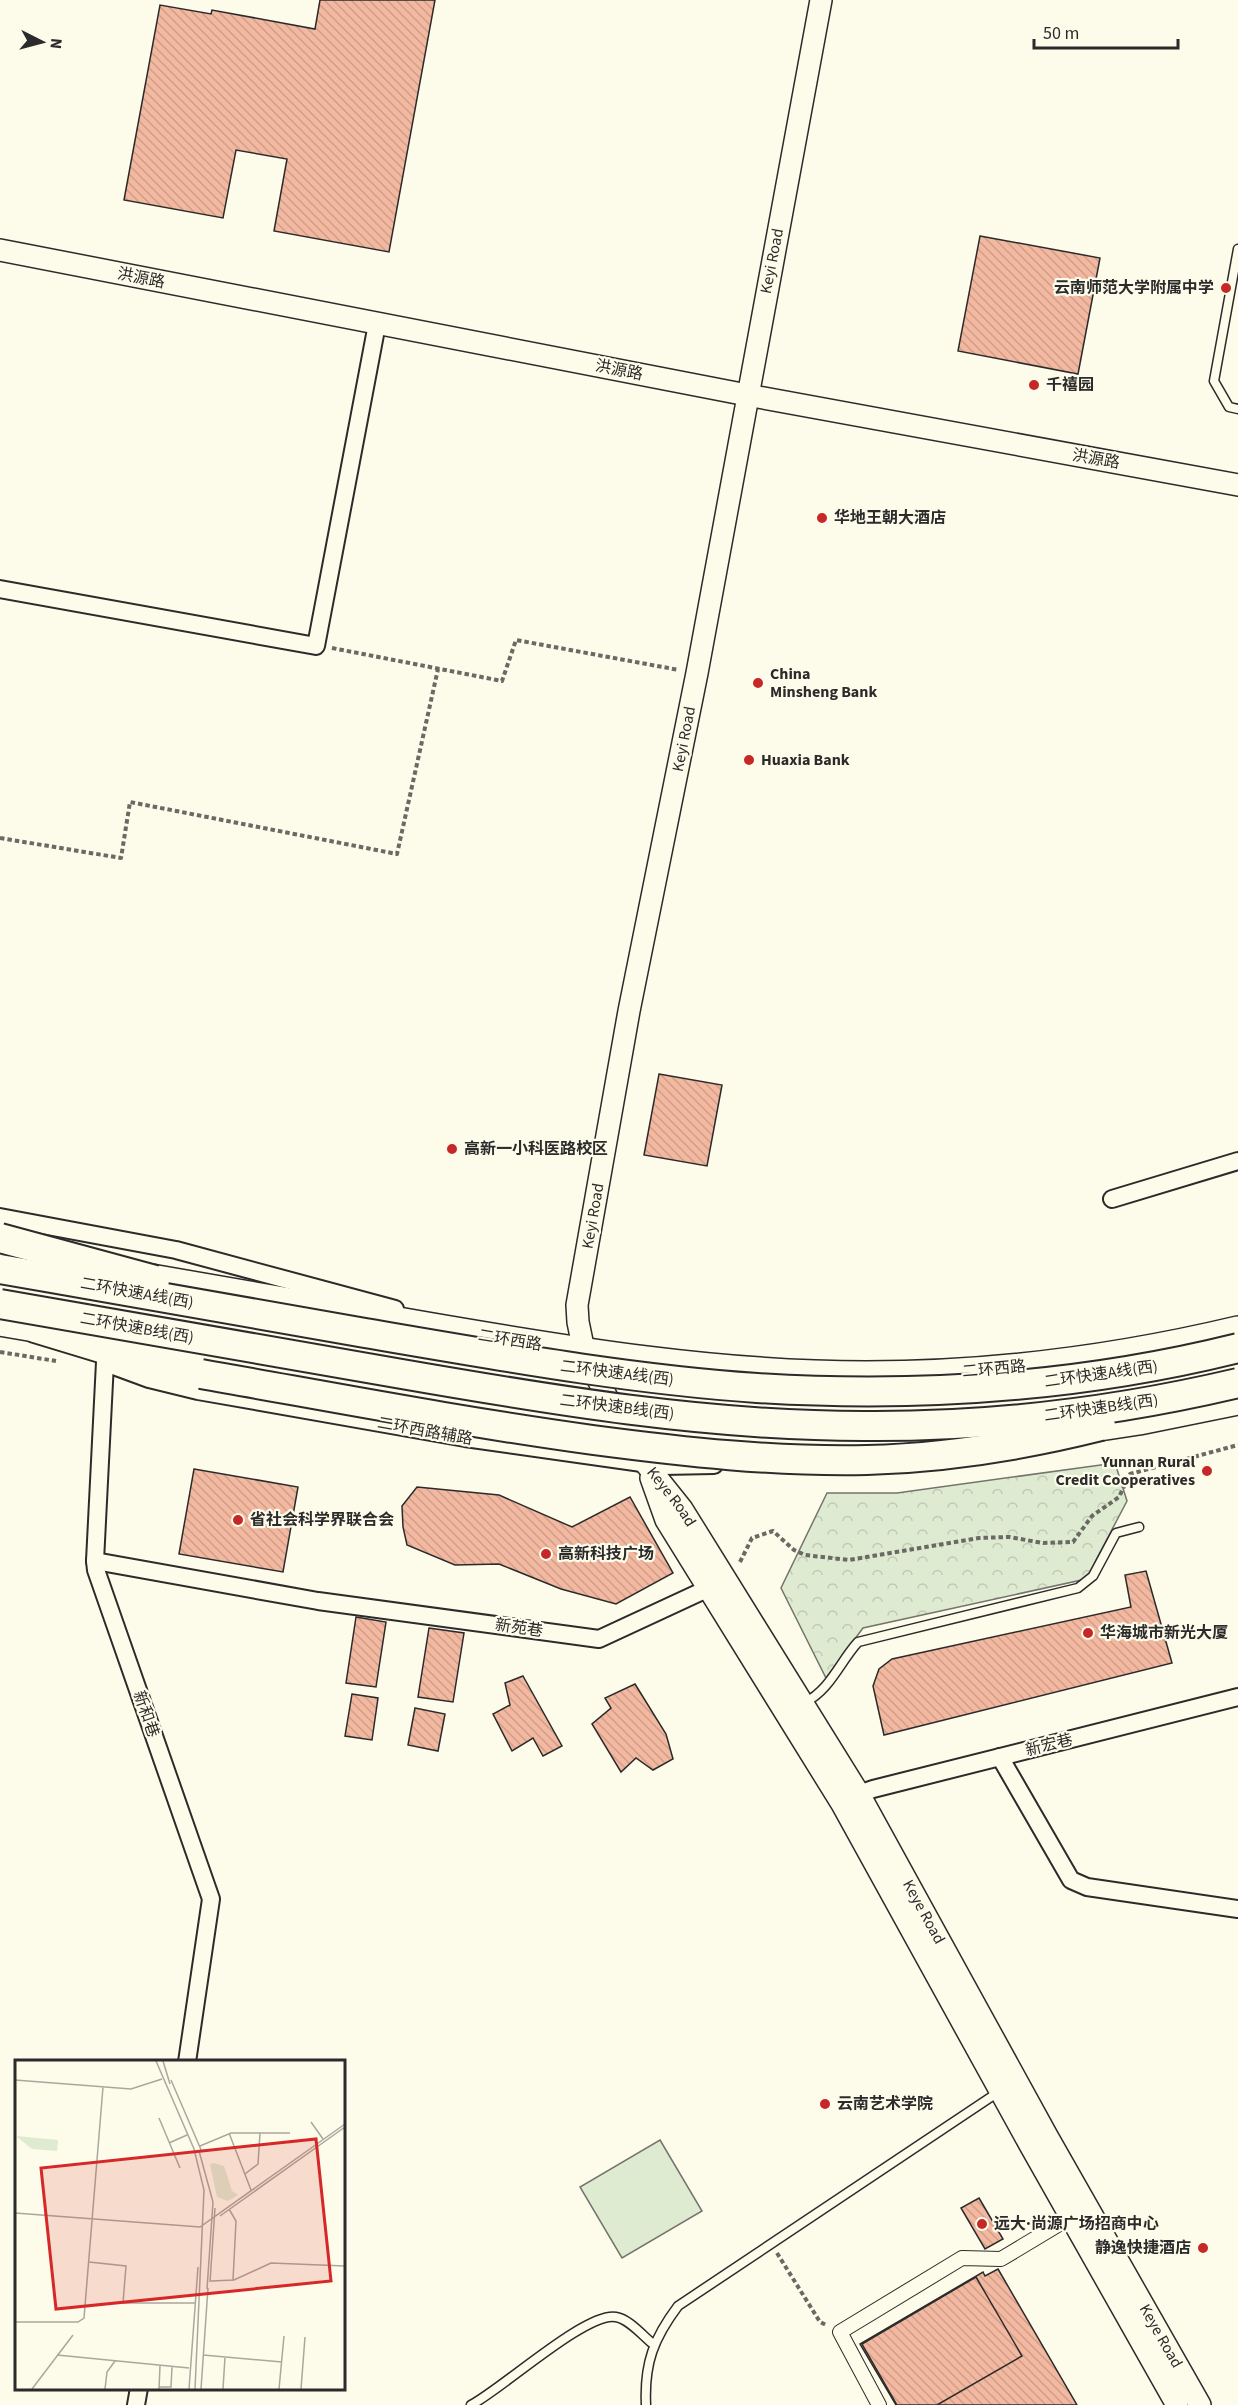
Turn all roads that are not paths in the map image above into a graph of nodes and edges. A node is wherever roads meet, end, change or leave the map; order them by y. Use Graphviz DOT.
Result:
graph roads {
  1 [pos="821,0"];
  2 [pos="1238,249"];
  3 [pos="0,250"];
  4 [pos="377,324"];
  5 [pos="747,395"];
  6 [pos="1238,409"];
  7 [pos="1238,485"];
  8 [pos="0,589"];
  9 [pos="1238,1161"];
  10 [pos="1112,1199"];
  11 [pos="0,1217"];
  12 [pos="0,1238"];
  13 [pos="0,1252"];
  14 [pos="0,1269"];
  15 [pos="0,1304"];
  16 [pos="0,1322"];
  17 [pos="319,1325"];
  18 [pos="35,1328"];
  19 [pos="1238,1330"];
  20 [pos="482,1336"];
  21 [pos="1238,1348"];
  22 [pos="584,1351"];
  23 [pos="105,1362"];
  24 [pos="1238,1384"];
  25 [pos="1238,1401"];
  26 [pos="621,1426"];
  27 [pos="827,1443"];
  28 [pos="646,1464"];
  29 [pos="1139,1527"];
  30 [pos="94,1561"];
  31 [pos="710,1588"];
  32 [pos="1238,1697"];
  33 [pos="804,1703"];
  34 [pos="1000,1757"];
  35 [pos="860,1794"];
  36 [pos="1238,1909"];
  37 [pos="187,2060"];
  38 [pos="1000,2091"];
  39 [pos="1071,2217"];
  40 [pos="653,2344"];
  41 [pos="139,2390"];
  42 [pos="136,2405"];
  43 [pos="471,2405"];
  44 [pos="645,2405"];
  45 [pos="879,2405"];
  46 [pos="1177,2405"];
  47 [pos="1200,2405"];
  1 -- 5 [label="street, Keyi Road"];
  2 -- 6 [label="lane"];
  3 -- 4 [label="street, 洪源路"];
  4 -- 5 [label="street, 洪源路"];
  4 -- 8 [label="street"];
  5 -- 7 [label="street, 洪源路"];
  5 -- 22 [label="street, Keyi Road"];
  9 -- 10 [label="street"];
  11 -- 20 [label="street"];
  12 -- 17 [label="highway, bridge"];
  13 -- 20 [label="main road, 二环西路"];
  14 -- 17 [label="highway, 二环快速A线(西), bridge"];
  15 -- 24 [label="highway, 二环快速B线(西), bridge"];
  16 -- 18 [label="main road"];
  17 -- 21 [label="highway, 二环快速A线(西), bridge"];
  18 -- 23 [label="street, 二环西路辅路"];
  18 -- 24 [label="highway, bridge"];
  18 -- 26 [label="main road"];
  19 -- 22 [label="main road, 二环西路"];
  20 -- 22 [label="main road, 二环西路"];
  22 -- 26 [label="street, Keyi Road"];
  23 -- 28 [label="street, 二环西路辅路"];
  23 -- 30 [label="street, 新和巷"];
  25 -- 27 [label="main road"];
  26 -- 27 [label="main road"];
  26 -- 28 [label="street, Keyi Road"];
  27 -- 28 [label="street, 二环西路辅路"];
  28 -- 31 [label="street, Keye Road"];
  28 -- 33 [label="street, Keye Road"];
  29 -- 33 [label="lane"];
  30 -- 31 [label="street, 新苑巷"];
  30 -- 37 [label="street, 新和巷"];
  31 -- 38 [label="street, Keye Road"];
  32 -- 34 [label="street, 新宏巷"];
  33 -- 35 [label="street, Keye Road"];
  34 -- 35 [label="street, 新宏巷"];
  34 -- 36 [label="street"];
  35 -- 47 [label="street, Keye Road"];
  38 -- 39 [label="street, Keye Road"];
  38 -- 40 [label="lane"];
  39 -- 45 [label="street"];
  39 -- 46 [label="street, Keye Road"];
  40 -- 43 [label="lane"];
  40 -- 44 [label="lane"];
  41 -- 42 [label="street"];
}
